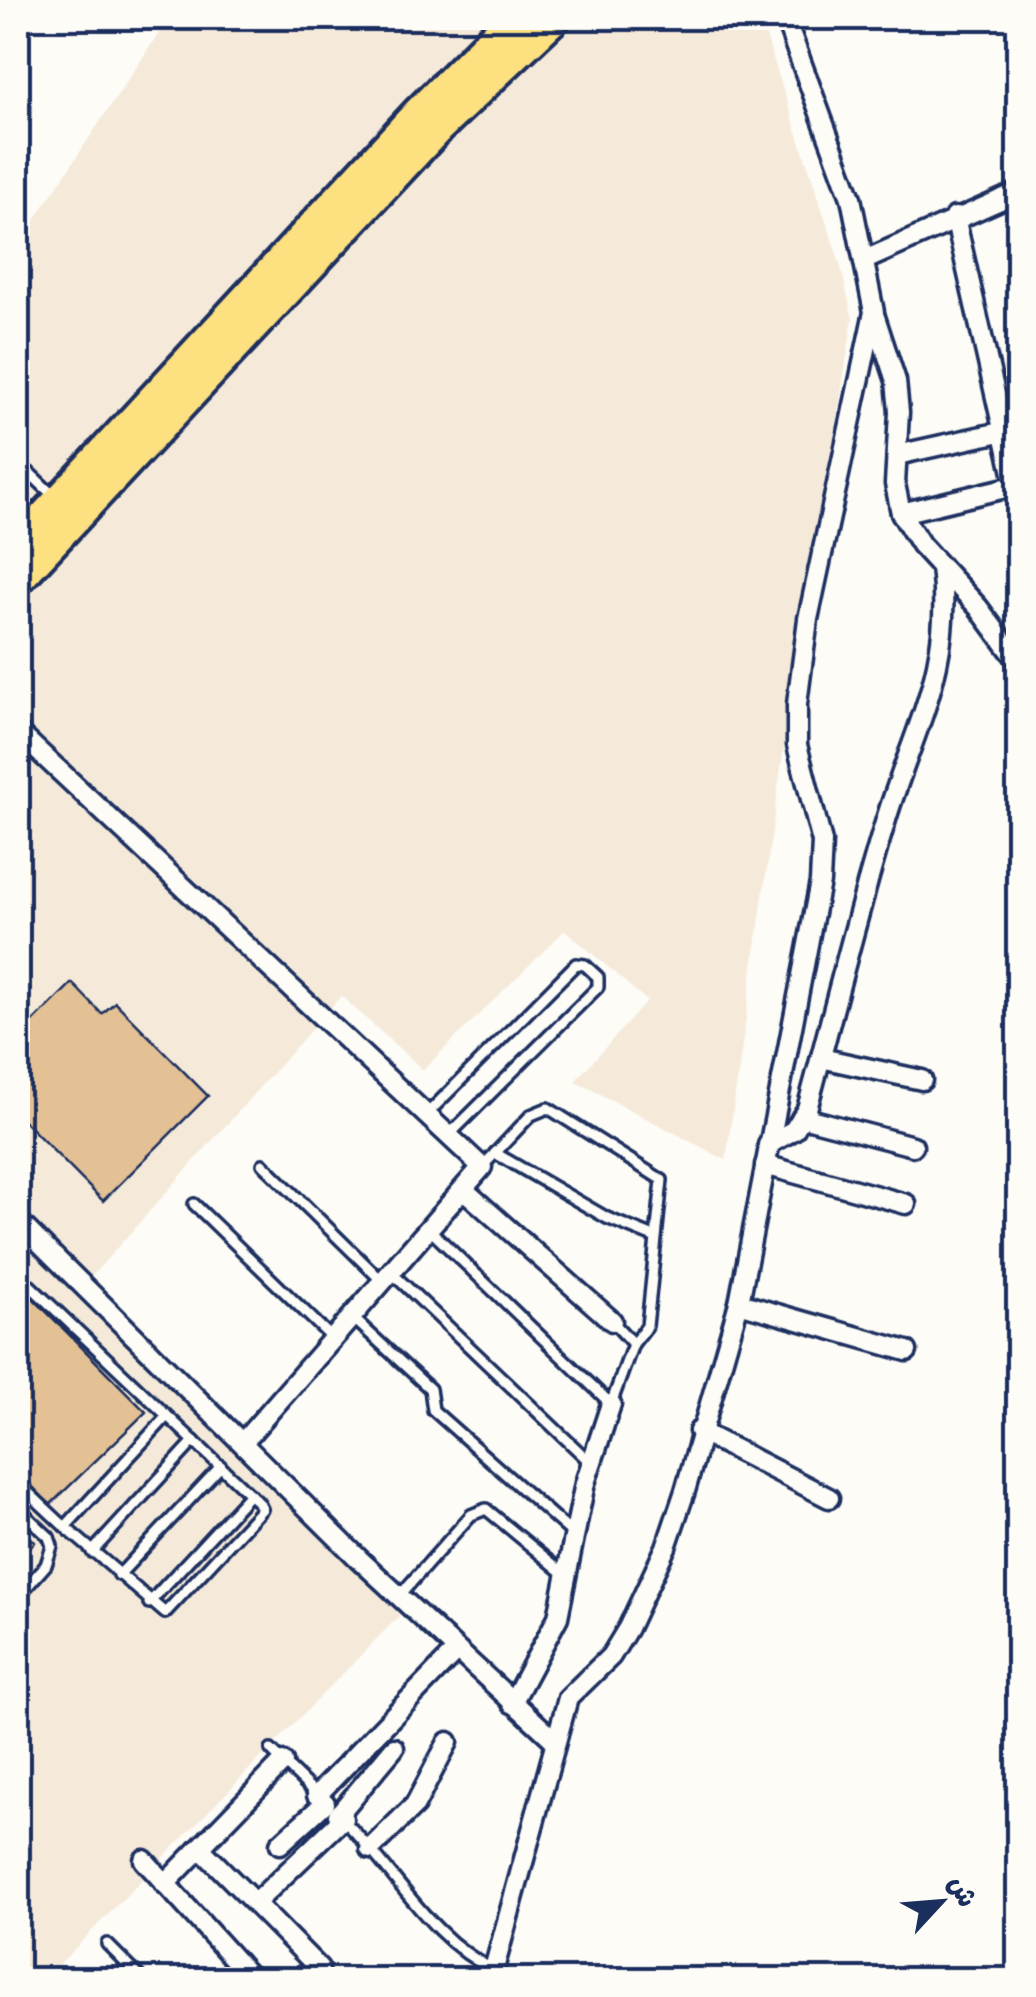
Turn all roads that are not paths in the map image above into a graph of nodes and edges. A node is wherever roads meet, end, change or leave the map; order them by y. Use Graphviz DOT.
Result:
graph roads {
  1 [pos="513,18"];
  2 [pos="554,18"];
  3 [pos="786,18"];
  4 [pos="1018,194"];
  5 [pos="955,217"];
  6 [pos="865,260"];
  7 [pos="874,312"];
  8 [pos="1004,430"];
  9 [pos="897,455"];
  10 [pos="18,462"];
  11 [pos="1018,488"];
  12 [pos="59,500"];
  13 [pos="901,513"];
  14 [pos="18,544"];
  15 [pos="941,566"];
  16 [pos="18,579"];
  17 [pos="1018,660"];
  18 [pos="18,732"];
  19 [pos="821,1058"];
  20 [pos="922,1080"];
  21 [pos="427,1114"];
  22 [pos="802,1117"];
  23 [pos="449,1136"];
  24 [pos="768,1145"];
  25 [pos="914,1146"];
  26 [pos="488,1160"];
  27 [pos="263,1164"];
  28 [pos="764,1165"];
  29 [pos="464,1190"];
  30 [pos="194,1204"];
  31 [pos="906,1204"];
  32 [pos="18,1221"];
  33 [pos="429,1230"];
  34 [pos="654,1237"];
  35 [pos="18,1274"];
  36 [pos="387,1278"];
  37 [pos="739,1302"];
  38 [pos="351,1316"];
  39 [pos="612,1321"];
  40 [pos="332,1338"];
  41 [pos="633,1344"];
  42 [pos="907,1351"];
  43 [pos="612,1404"];
  44 [pos="167,1416"];
  45 [pos="699,1431"];
  46 [pos="194,1441"];
  47 [pos="243,1442"];
  48 [pos="592,1464"];
  49 [pos="220,1466"];
  50 [pos="18,1484"];
  51 [pos="250,1494"];
  52 [pos="829,1498"];
  53 [pos="18,1508"];
  54 [pos="65,1527"];
  55 [pos="576,1536"];
  56 [pos="92,1552"];
  57 [pos="118,1576"];
  58 [pos="567,1576"];
  59 [pos="18,1597"];
  60 [pos="398,1597"];
  61 [pos="149,1603"];
  62 [pos="455,1652"];
  63 [pos="512,1703"];
  64 [pos="554,1740"];
  65 [pos="448,1742"];
  66 [pos="394,1748"];
  67 [pos="277,1756"];
  68 [pos="331,1808"];
  69 [pos="280,1844"];
  70 [pos="200,1848"];
  71 [pos="370,1849"];
  72 [pos="144,1860"];
  73 [pos="165,1884"];
  74 [pos="256,1902"];
  75 [pos="107,1944"];
  76 [pos="325,1974"];
  77 [pos="492,1975"];
  78 [pos="142,1980"];
  79 [pos="253,1980"];
  1 -- 12 [label="main road"];
  2 -- 16 [label="main road"];
  3 -- 6 [label="street"];
  4 -- 5 [label="street"];
  5 -- 6 [label="street"];
  5 -- 8 [label="street"];
  6 -- 7 [label="street"];
  7 -- 9 [label="street"];
  7 -- 24 [label="street"];
  8 -- 9 [label="street"];
  8 -- 11 [label="street"];
  9 -- 13 [label="street"];
  10 -- 12 [label="lane"];
  11 -- 13 [label="street"];
  12 -- 14 [label="main road"];
  13 -- 15 [label="street"];
  15 -- 17 [label="street"];
  15 -- 19 [label="street"];
  18 -- 21 [label="street"];
  19 -- 20 [label="street"];
  19 -- 22 [label="street"];
  21 -- 23 [label="street"];
  21 -- 23 [label="lane"];
  22 -- 24 [label="street"];
  22 -- 25 [label="street"];
  23 -- 26 [label="street"];
  24 -- 28 [label="street"];
  26 -- 29 [label="street"];
  26 -- 34 [label="lane"];
  26 -- 34 [label="lane"];
  27 -- 36 [label="lane"];
  28 -- 31 [label="street"];
  28 -- 37 [label="street"];
  29 -- 33 [label="street"];
  29 -- 39 [label="street"];
  30 -- 40 [label="lane"];
  32 -- 47 [label="street"];
  33 -- 36 [label="street"];
  33 -- 43 [label="lane"];
  34 -- 41 [label="lane"];
  35 -- 44 [label="lane"];
  36 -- 38 [label="street"];
  36 -- 48 [label="lane"];
  37 -- 42 [label="street"];
  37 -- 45 [label="street"];
  38 -- 40 [label="street"];
  38 -- 55 [label="lane"];
  39 -- 41 [label="lane"];
  40 -- 47 [label="street"];
  41 -- 43 [label="lane"];
  43 -- 48 [label="street"];
  44 -- 46 [label="lane"];
  44 -- 54 [label="lane"];
  45 -- 52 [label="street"];
  45 -- 64 [label="street"];
  46 -- 49 [label="lane"];
  46 -- 56 [label="lane"];
  47 -- 60 [label="street"];
  48 -- 55 [label="street"];
  49 -- 51 [label="lane"];
  49 -- 57 [label="lane"];
  50 -- 54 [label="lane"];
  51 -- 61 [label="lane"];
  51 -- 61 [label="lane"];
  53 -- 59 [label="lane"];
  54 -- 56 [label="lane"];
  55 -- 58 [label="street"];
  56 -- 57 [label="lane"];
  57 -- 61 [label="lane"];
  58 -- 60 [label="lane"];
  58 -- 63 [label="street"];
  60 -- 62 [label="street"];
  62 -- 63 [label="street"];
  62 -- 68 [label="street"];
  63 -- 64 [label="street"];
  64 -- 77 [label="street"];
  65 -- 71 [label="street"];
  66 -- 68 [label="street"];
  67 -- 68 [label="lane"];
  67 -- 70 [label="street"];
  68 -- 69 [label="street"];
  68 -- 71 [label="lane"];
  68 -- 74 [label="street"];
  70 -- 73 [label="street"];
  70 -- 74 [label="street"];
  71 -- 77 [label="lane"];
  72 -- 73 [label="street"];
  73 -- 79 [label="street"];
  74 -- 76 [label="street"];
  75 -- 78 [label="lane"];
}
